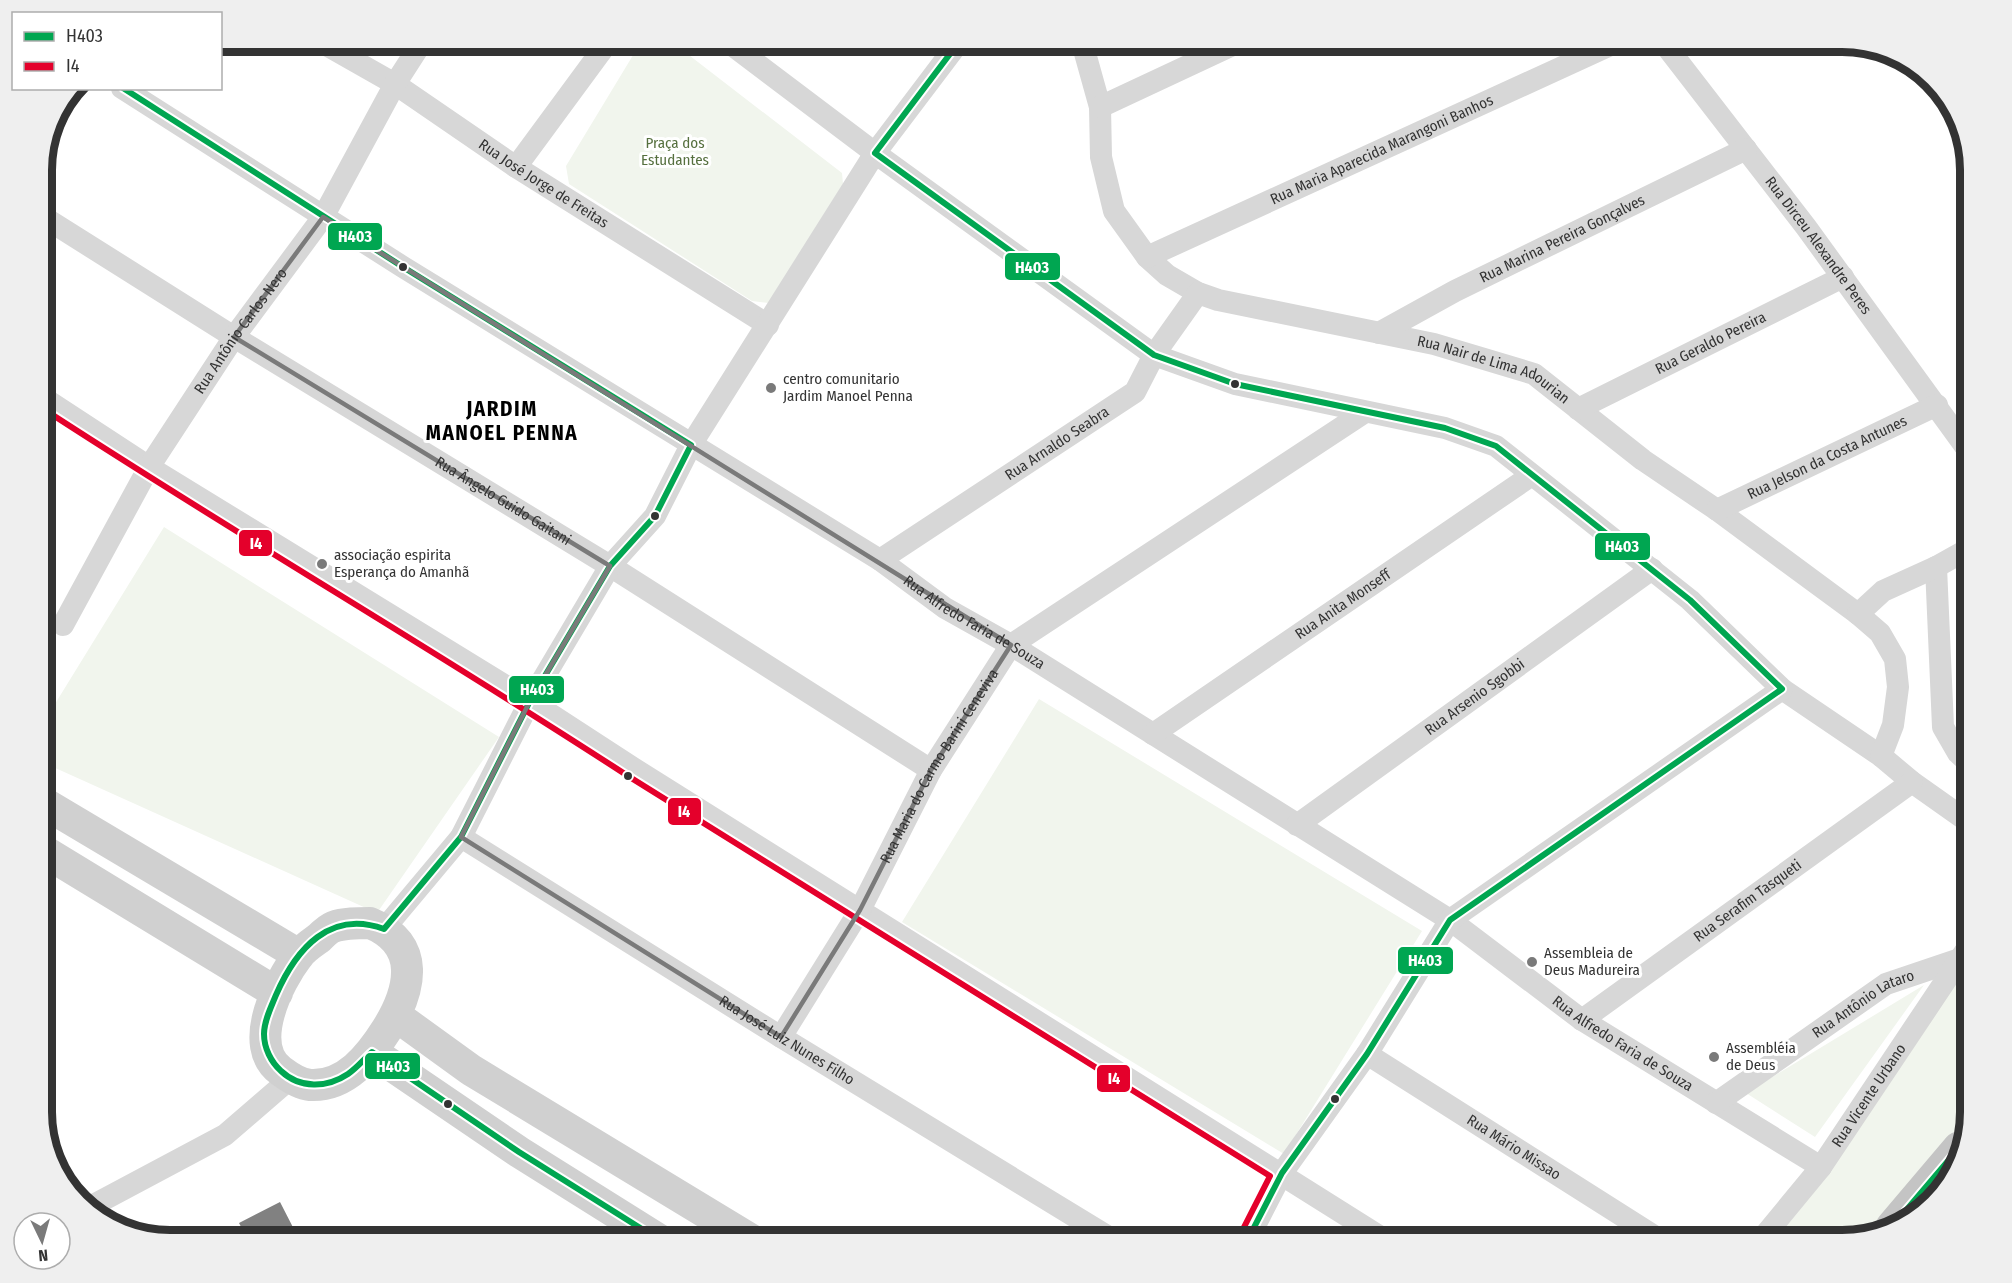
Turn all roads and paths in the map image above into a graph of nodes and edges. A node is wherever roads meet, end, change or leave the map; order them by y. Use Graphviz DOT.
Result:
graph roads {
  1 [pos="339,52"];
  2 [pos="416,52"];
  3 [pos="601,52"];
  4 [pos="741,52"];
  5 [pos="951,52"];
  6 [pos="1085,52"];
  7 [pos="1218,52"];
  8 [pos="1595,52"];
  9 [pos="1671,52"];
  10 [pos="395,84"];
  11 [pos="125,90"];
  12 [pos="1100,107"];
  13 [pos="1746,149"];
  14 [pos="875,153"];
  15 [pos="516,167"];
  16 [pos="323,217"];
  17 [pos="53,223"];
  18 [pos="1147,257"];
  19 [pos="1843,277"];
  20 [pos="1198,293"];
  21 [pos="768,325"];
  22 [pos="1379,333"];
  23 [pos="234,337"];
  24 [pos="1154,355"];
  25 [pos="53,404"];
  26 [pos="1937,405"];
  27 [pos="1578,408"];
  28 [pos="1365,412"];
  29 [pos="1960,438"];
  30 [pos="690,445"];
  31 [pos="149,466"];
  32 [pos="1532,476"];
  33 [pos="1717,510"];
  34 [pos="1960,554"];
  35 [pos="879,560"];
  36 [pos="610,566"];
  37 [pos="1936,567"];
  38 [pos="1652,569"];
  39 [pos="1858,614"];
  40 [pos="63,625"];
  41 [pos="1011,645"];
  42 [pos="1782,689"];
  43 [pos="530,701"];
  44 [pos="1153,734"];
  45 [pos="1960,755"];
  46 [pos="1881,756"];
  47 [pos="931,770"];
  48 [pos="1912,782"];
  49 [pos="53,809"];
  50 [pos="1960,816"];
  51 [pos="1297,825"];
  52 [pos="461,837"];
  53 [pos="53,857"];
  54 [pos="860,910"];
  55 [pos="1450,920"];
  56 [pos="384,929"];
  57 [pos="1960,953"];
  58 [pos="299,954"];
  59 [pos="1960,958"];
  60 [pos="277,993"];
  61 [pos="395,1015"];
  62 [pos="1582,1020"];
  63 [pos="780,1037"];
  64 [pos="372,1052"];
  65 [pos="1367,1054"];
  66 [pos="291,1078"];
  67 [pos="1716,1103"];
  68 [pos="1951,1157"];
  69 [pos="1821,1167"];
  70 [pos="1282,1173"];
  71 [pos="96,1204"];
  72 [pos="1904,1212"];
  73 [pos="643,1230"];
  74 [pos="735,1230"];
  75 [pos="1097,1230"];
  76 [pos="1252,1230"];
  77 [pos="1370,1230"];
  78 [pos="1645,1230"];
  79 [pos="1769,1230"];
  1 -- 10 [label="street, Rua José Jorge de Freitas"];
  2 -- 10 [label="street, Rua Antônio Carlos Nero"];
  3 -- 15 [label="street"];
  4 -- 14 [label="street"];
  5 -- 14 [label="street"];
  6 -- 12 [label="street, Rua Nair de Lima Adourian"];
  7 -- 12 [label="street"];
  8 -- 18 [label="street, Rua Maria Aparecida Marangoni Banhos"];
  9 -- 13 [label="street, Rua Dirceu Alexandre Peres"];
  10 -- 15 [label="street, Rua José Jorge de Freitas"];
  10 -- 16 [label="street, Rua Antônio Carlos Nero"];
  11 -- 16 [label="street, Rua Alfredo Faria de Souza"];
  12 -- 18 [label="street, Rua Nair de Lima Adourian"];
  13 -- 19 [label="street, Rua Dirceu Alexandre Peres"];
  13 -- 22 [label="street, Rua Marina Pereira Gonçalves"];
  14 -- 21 [label="street"];
  14 -- 24 [label="street"];
  15 -- 21 [label="street, Rua José Jorge de Freitas"];
  16 -- 23 [label="street, Rua Antônio Carlos Nero"];
  16 -- 30 [label="street, Rua Alfredo Faria de Souza"];
  17 -- 23 [label="street, Rua Ângelo Guido Gaitani"];
  18 -- 20 [label="street, Rua Nair de Lima Adourian"];
  19 -- 26 [label="street, Rua Dirceu Alexandre Peres"];
  19 -- 27 [label="street, Rua Geraldo Pereira"];
  20 -- 22 [label="street, Rua Nair de Lima Adourian"];
  20 -- 24 [label="street, Rua Arnaldo Seabra"];
  21 -- 30 [label="street"];
  22 -- 27 [label="street, Rua Nair de Lima Adourian"];
  23 -- 31 [label="street, Rua Antônio Carlos Nero"];
  23 -- 36 [label="street, Rua Ângelo Guido Gaitani"];
  24 -- 28 [label="street"];
  24 -- 35 [label="street, Rua Arnaldo Seabra"];
  25 -- 31 [label="street"];
  26 -- 29 [label="street, Rua Dirceu Alexandre Peres"];
  26 -- 33 [label="street, Rua Jelson da Costa Antunes"];
  27 -- 33 [label="street, Rua Nair de Lima Adourian"];
  28 -- 32 [label="street"];
  28 -- 41 [label="street, Rua Maria do Carmo Barini Ceneviva"];
  30 -- 35 [label="street, Rua Alfredo Faria de Souza"];
  30 -- 36 [label="street"];
  31 -- 40 [label="street, Rua Antônio Carlos Nero"];
  31 -- 43 [label="street"];
  32 -- 38 [label="street"];
  32 -- 44 [label="street, Rua Anita Monseff"];
  33 -- 39 [label="street, Rua Nair de Lima Adourian"];
  34 -- 37 [label="street"];
  35 -- 41 [label="street, Rua Alfredo Faria de Souza"];
  36 -- 43 [label="street"];
  36 -- 47 [label="street, Rua Ângelo Guido Gaitani"];
  37 -- 39 [label="street"];
  37 -- 45 [label="street"];
  38 -- 42 [label="street"];
  38 -- 51 [label="street, Rua Arsenio Sgobbi"];
  39 -- 46 [label="street, Rua Nair de Lima Adourian"];
  41 -- 44 [label="street, Rua Alfredo Faria de Souza"];
  41 -- 47 [label="street, Rua Maria do Carmo Barini Ceneviva"];
  42 -- 46 [label="street"];
  42 -- 55 [label="street"];
  43 -- 52 [label="street"];
  43 -- 54 [label="street"];
  44 -- 51 [label="street, Rua Alfredo Faria de Souza"];
  46 -- 48 [label="street"];
  47 -- 54 [label="street, Rua Maria do Carmo Barini Ceneviva"];
  48 -- 50 [label="street"];
  48 -- 62 [label="street, Rua Serafim Tasqueti"];
  49 -- 58 [label="main road"];
  51 -- 55 [label="street, Rua Alfredo Faria de Souza"];
  52 -- 56 [label="street"];
  52 -- 63 [label="street, Rua José Luiz Nunes Filho"];
  53 -- 60 [label="main road"];
  54 -- 63 [label="street, Rua Maria do Carmo Barini Ceneviva"];
  54 -- 70 [label="street"];
  55 -- 62 [label="street, Rua Alfredo Faria de Souza"];
  55 -- 65 [label="street"];
  56 -- 58 [label="main road"];
  56 -- 61 [label="main road"];
  57 -- 67 [label="street, Rua Antônio Lataro"];
  58 -- 60 [label="main road"];
  59 -- 69 [label="street, Rua Vicente Urbano"];
  60 -- 66 [label="main road"];
  61 -- 64 [label="main road"];
  61 -- 74 [label="main road"];
  62 -- 67 [label="street, Rua Alfredo Faria de Souza"];
  63 -- 75 [label="street, Rua José Luiz Nunes Filho"];
  64 -- 66 [label="main road"];
  64 -- 73 [label="main road"];
  65 -- 70 [label="street"];
  65 -- 78 [label="street, Rua Mário Missao"];
  66 -- 71 [label="street"];
  67 -- 69 [label="street, Rua Alfredo Faria de Souza"];
  68 -- 72 [label="highway"];
  69 -- 79 [label="street, Rua Vicente Urbano"];
  70 -- 76 [label="street"];
  70 -- 77 [label="street"];
}
